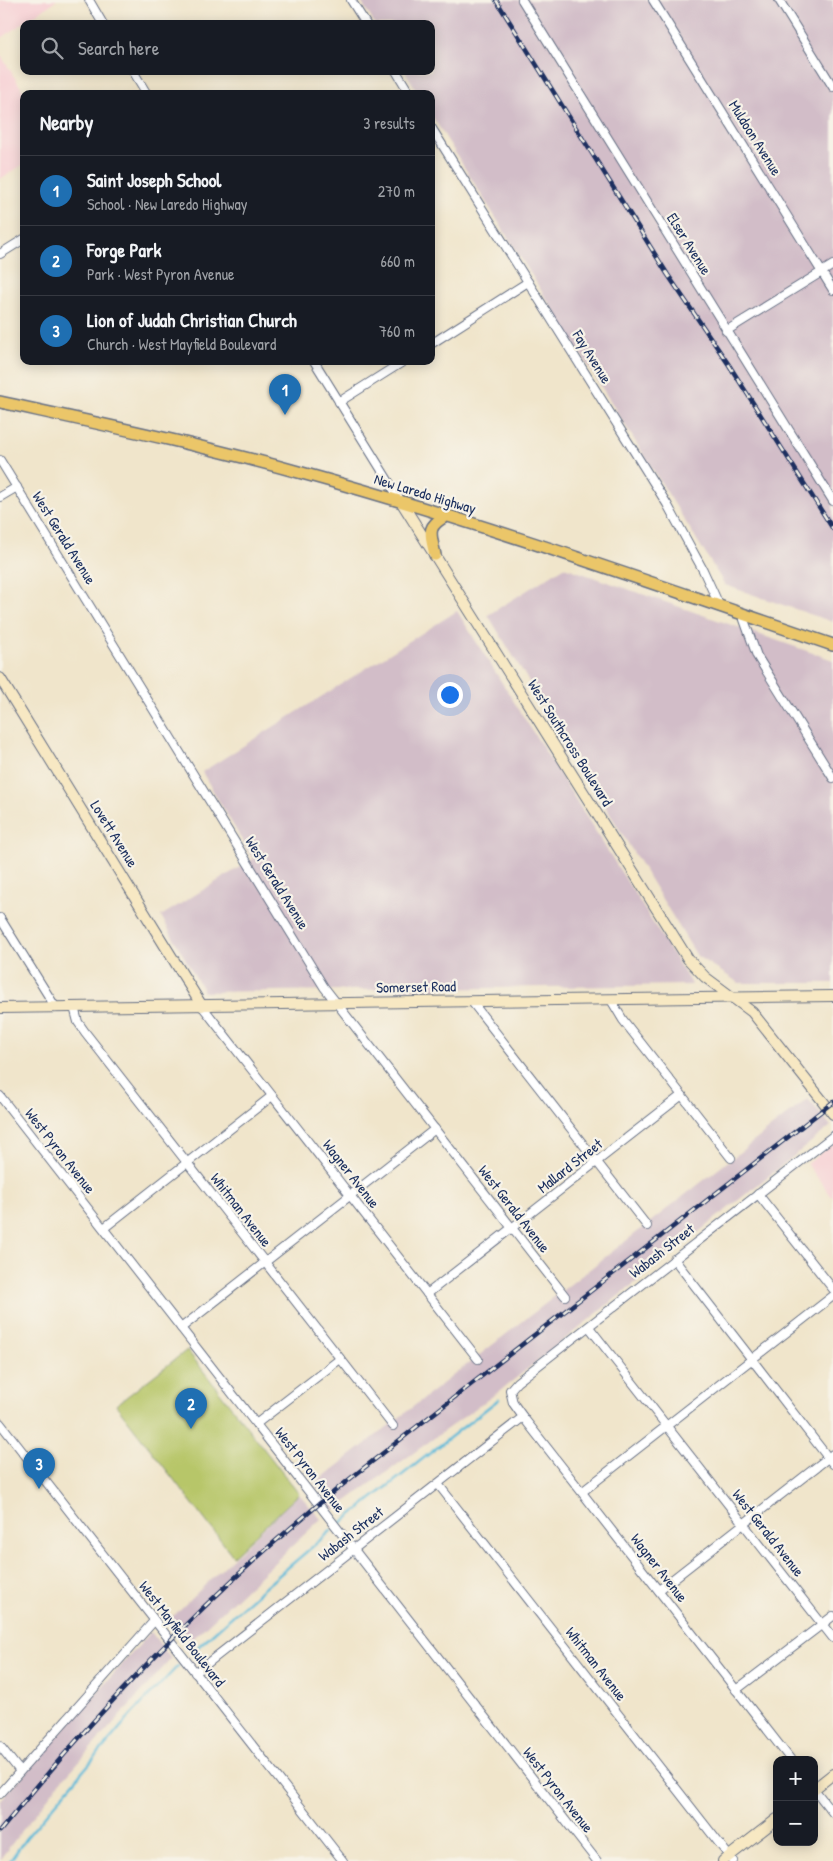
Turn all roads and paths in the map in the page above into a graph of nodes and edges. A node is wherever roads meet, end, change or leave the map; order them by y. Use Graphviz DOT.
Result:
graph roads {
  1 [pos="88,0"];
  2 [pos="351,0"];
  3 [pos="522,0"];
  4 [pos="653,0"];
  5 [pos="779,0"];
  6 [pos="100,20"];
  7 [pos="364,20"];
  8 [pos="135,75"];
  9 [pos="398,75"];
  10 [pos="833,87"];
  11 [pos="145,90"];
  12 [pos="408,90"];
  13 [pos="435,133"];
  14 [pos="20,242"];
  15 [pos="0,254"];
  16 [pos="833,265"];
  17 [pos="822,272"];
  18 [pos="528,282"];
  19 [pos="833,290"];
  20 [pos="726,331"];
  21 [pos="435,341"];
  22 [pos="316,365"];
  23 [pos="398,365"];
  24 [pos="0,402"];
  25 [pos="339,402"];
  26 [pos="0,460"];
  27 [pos="17,487"];
  28 [pos="0,498"];
  29 [pos="833,501"];
  30 [pos="402,503"];
  31 [pos="446,516"];
  32 [pos="435,555"];
  33 [pos="720,607"];
  34 [pos="742,614"];
  35 [pos="833,645"];
  36 [pos="0,678"];
  37 [pos="833,778"];
  38 [pos="0,918"];
  39 [pos="833,996"];
  40 [pos="735,998"];
  41 [pos="611,1000"];
  42 [pos="472,1002"];
  43 [pos="338,1004"];
  44 [pos="202,1006"];
  45 [pos="0,1008"];
  46 [pos="56,1008"];
  47 [pos="74,1008"];
  48 [pos="682,1095"];
  49 [pos="0,1096"];
  50 [pos="272,1096"];
  51 [pos="833,1114"];
  52 [pos="435,1130"];
  53 [pos="833,1136"];
  54 [pos="731,1158"];
  55 [pos="597,1162"];
  56 [pos="187,1163"];
  57 [pos="758,1194"];
  58 [pos="350,1196"];
  59 [pos="647,1226"];
  60 [pos="104,1228"];
  61 [pos="512,1228"];
  62 [pos="674,1259"];
  63 [pos="265,1262"];
  64 [pos="833,1289"];
  65 [pos="427,1294"];
  66 [pos="565,1296"];
  67 [pos="833,1296"];
  68 [pos="589,1327"];
  69 [pos="181,1328"];
  70 [pos="340,1359"];
  71 [pos="478,1359"];
  72 [pos="751,1359"];
  73 [pos="510,1390"];
  74 [pos="523,1417"];
  75 [pos="0,1422"];
  76 [pos="256,1424"];
  77 [pos="393,1426"];
  78 [pos="666,1426"];
  79 [pos="831,1459"];
  80 [pos="438,1484"];
  81 [pos="582,1492"];
  82 [pos="743,1524"];
  83 [pos="354,1549"];
  84 [pos="659,1590"];
  85 [pos="833,1616"];
  86 [pos="154,1621"];
  87 [pos="822,1625"];
  88 [pos="833,1638"];
  89 [pos="195,1673"];
  90 [pos="736,1690"];
  91 [pos="0,1746"];
  92 [pos="788,1756"];
  93 [pos="19,1770"];
  94 [pos="833,1774"];
  95 [pos="818,1786"];
  96 [pos="0,1794"];
  97 [pos="818,1794"];
  98 [pos="833,1813"];
  99 [pos="773,1822"];
  100 [pos="729,1859"];
  101 [pos="343,1861"];
  102 [pos="597,1861"];
  1 -- 6 [label="street"];
  2 -- 7 [label="street"];
  3 -- 20 [label="street, Elser Avenue"];
  4 -- 17 [label="street, Muldoon Avenue"];
  5 -- 10 [label="street"];
  8 -- 11 [label="street"];
  9 -- 12 [label="street"];
  13 -- 18 [label="street, Fay Avenue"];
  14 -- 15 [label="street"];
  16 -- 17 [label="street"];
  17 -- 19 [label="street, Muldoon Avenue"];
  17 -- 20 [label="street"];
  18 -- 21 [label="street"];
  18 -- 33 [label="street, Fay Avenue"];
  20 -- 29 [label="street, Elser Avenue"];
  22 -- 25 [label="street, West Southcross Boulevard"];
  23 -- 25 [label="street"];
  24 -- 30 [label="main road, New Laredo Highway"];
  25 -- 30 [label="street, West Southcross Boulevard"];
  26 -- 27 [label="street, West Gerald Avenue"];
  27 -- 28 [label="street"];
  27 -- 43 [label="street, West Gerald Avenue"];
  30 -- 31 [label="main road, New Laredo Highway"];
  30 -- 32 [label="main road, West Southcross Boulevard"];
  31 -- 32 [label="main road"];
  31 -- 33 [label="main road, New Laredo Highway"];
  32 -- 40 [label="main road, West Southcross Boulevard"];
  33 -- 34 [label="main road, New Laredo Highway"];
  34 -- 35 [label="main road, New Laredo Highway"];
  34 -- 37 [label="street"];
  36 -- 44 [label="main road, Lovett Avenue"];
  38 -- 46 [label="street"];
  39 -- 40 [label="main road, Somerset Road"];
  40 -- 41 [label="main road, Somerset Road"];
  40 -- 51 [label="main road, West Southcross Boulevard"];
  41 -- 42 [label="main road, Somerset Road"];
  41 -- 48 [label="street"];
  42 -- 43 [label="main road, Somerset Road"];
  42 -- 55 [label="street"];
  43 -- 44 [label="main road, Somerset Road"];
  43 -- 52 [label="street, West Gerald Avenue"];
  44 -- 47 [label="main road, Somerset Road"];
  44 -- 50 [label="street, Wagner Avenue"];
  45 -- 46 [label="main road, Somerset Road"];
  46 -- 47 [label="main road, Somerset Road"];
  47 -- 56 [label="street, Whitman Avenue"];
  48 -- 54 [label="street"];
  48 -- 55 [label="street, Mallard Street"];
  49 -- 60 [label="street, West Pyron Avenue"];
  50 -- 56 [label="street"];
  50 -- 58 [label="street, Wagner Avenue"];
  52 -- 58 [label="street"];
  52 -- 61 [label="street, West Gerald Avenue"];
  53 -- 57 [label="street, Wabash Street"];
  55 -- 59 [label="street"];
  55 -- 61 [label="street, Mallard Street"];
  56 -- 60 [label="street"];
  56 -- 63 [label="street, Whitman Avenue"];
  57 -- 62 [label="street, Wabash Street"];
  57 -- 64 [label="street"];
  58 -- 63 [label="street"];
  58 -- 65 [label="street, Wagner Avenue"];
  60 -- 69 [label="street, West Pyron Avenue"];
  61 -- 65 [label="street, Mallard Street"];
  61 -- 66 [label="street, West Gerald Avenue"];
  62 -- 68 [label="street, Wabash Street"];
  62 -- 72 [label="street"];
  63 -- 69 [label="street"];
  63 -- 70 [label="street, Whitman Avenue"];
  65 -- 71 [label="street, Wagner Avenue"];
  67 -- 72 [label="street"];
  68 -- 73 [label="street, Wabash Street"];
  68 -- 78 [label="street, West Gerald Avenue"];
  69 -- 76 [label="street, West Pyron Avenue"];
  70 -- 76 [label="street"];
  70 -- 77 [label="street, Whitman Avenue"];
  72 -- 78 [label="street"];
  72 -- 79 [label="street"];
  73 -- 74 [label="street, Wagner Avenue"];
  74 -- 80 [label="street, Wabash Street"];
  74 -- 81 [label="street, Wagner Avenue"];
  75 -- 86 [label="street, West Mayfield Boulevard"];
  76 -- 83 [label="street, West Pyron Avenue"];
  78 -- 81 [label="street"];
  78 -- 82 [label="street, West Gerald Avenue"];
  79 -- 82 [label="street"];
  80 -- 83 [label="street, Wabash Street"];
  80 -- 100 [label="street, Whitman Avenue"];
  81 -- 84 [label="street, Wagner Avenue"];
  82 -- 84 [label="street"];
  82 -- 87 [label="street, West Gerald Avenue"];
  83 -- 89 [label="street, Wabash Street"];
  83 -- 102 [label="street, West Pyron Avenue"];
  84 -- 90 [label="street, Wagner Avenue"];
  85 -- 87 [label="street"];
  86 -- 89 [label="street, West Mayfield Boulevard"];
  86 -- 93 [label="street"];
  87 -- 88 [label="street, West Gerald Avenue"];
  87 -- 90 [label="street"];
  89 -- 101 [label="street, West Mayfield Boulevard"];
  90 -- 92 [label="street, Wagner Avenue"];
  91 -- 93 [label="street"];
  93 -- 96 [label="street"];
  94 -- 95 [label="main road"];
  97 -- 98 [label="street"];
  99 -- 100 [label="main road"];
}
